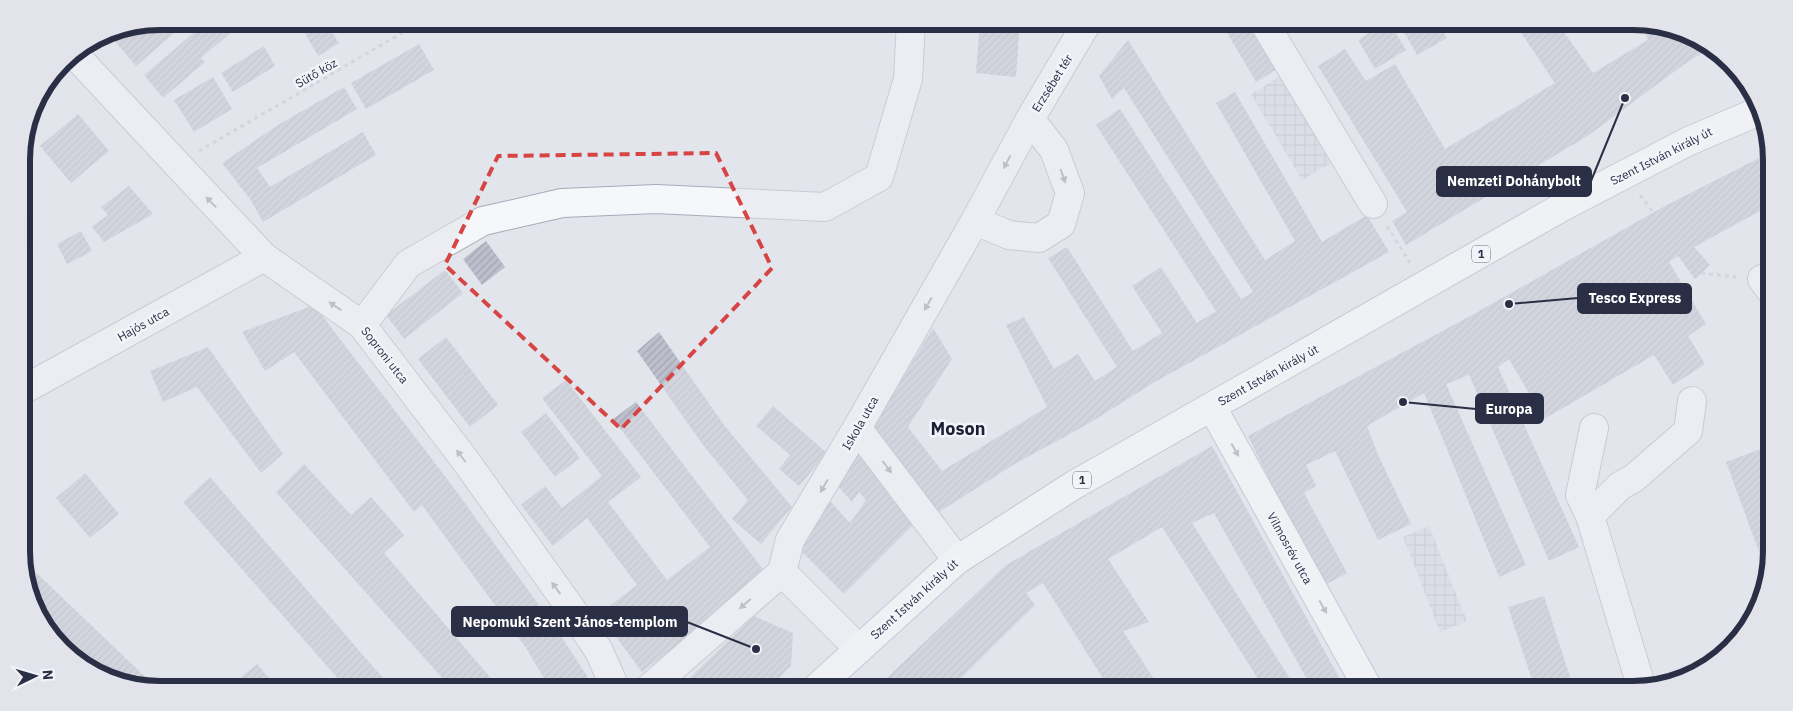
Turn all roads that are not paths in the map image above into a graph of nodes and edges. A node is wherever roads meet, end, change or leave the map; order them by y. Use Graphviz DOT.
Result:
graph roads {
  1 [pos="911,30"];
  2 [pos="1083,30"];
  3 [pos="1268,30"];
  4 [pos="78,59"];
  5 [pos="1754,113"];
  6 [pos="1030,119"];
  7 [pos="1373,204"];
  8 [pos="975,221"];
  9 [pos="264,258"];
  10 [pos="362,325"];
  11 [pos="30,386"];
  12 [pos="1692,401"];
  13 [pos="1212,407"];
  14 [pos="857,428"];
  15 [pos="1594,428"];
  16 [pos="1590,516"];
  17 [pos="957,560"];
  18 [pos="782,572"];
  19 [pos="859,649"];
  20 [pos="612,681"];
  21 [pos="657,681"];
  22 [pos="824,681"];
  23 [pos="1363,681"];
  24 [pos="1640,681"];
  1 -- 10 [label="street"];
  2 -- 6 [label="street, Erzsébet tér"];
  3 -- 7 [label="street"];
  9 -- 4 [label="street, Soproni utca, one-way"];
  5 -- 13 [label="main road, Szent István király út / 1"];
  6 -- 8 [label="street, Iskola utca, one-way"];
  6 -- 8 [label="street, one-way"];
  8 -- 14 [label="street, Iskola utca, one-way"];
  10 -- 9 [label="street, Soproni utca, one-way"];
  9 -- 11 [label="street, Hajós utca"];
  20 -- 10 [label="street, Soproni utca, one-way"];
  12 -- 16 [label="street"];
  13 -- 17 [label="main road, Szent István király út / 1"];
  13 -- 23 [label="main road, Vilmosrév utca, one-way"];
  14 -- 17 [label="street, one-way"];
  14 -- 18 [label="street, Iskola utca, one-way"];
  15 -- 16 [label="street"];
  16 -- 24 [label="street"];
  17 -- 19 [label="main road, Szent István király út / 1"];
  18 -- 19 [label="street"];
  18 -- 21 [label="street, one-way"];
  19 -- 22 [label="main road, Szent István király út / 1"];
}
